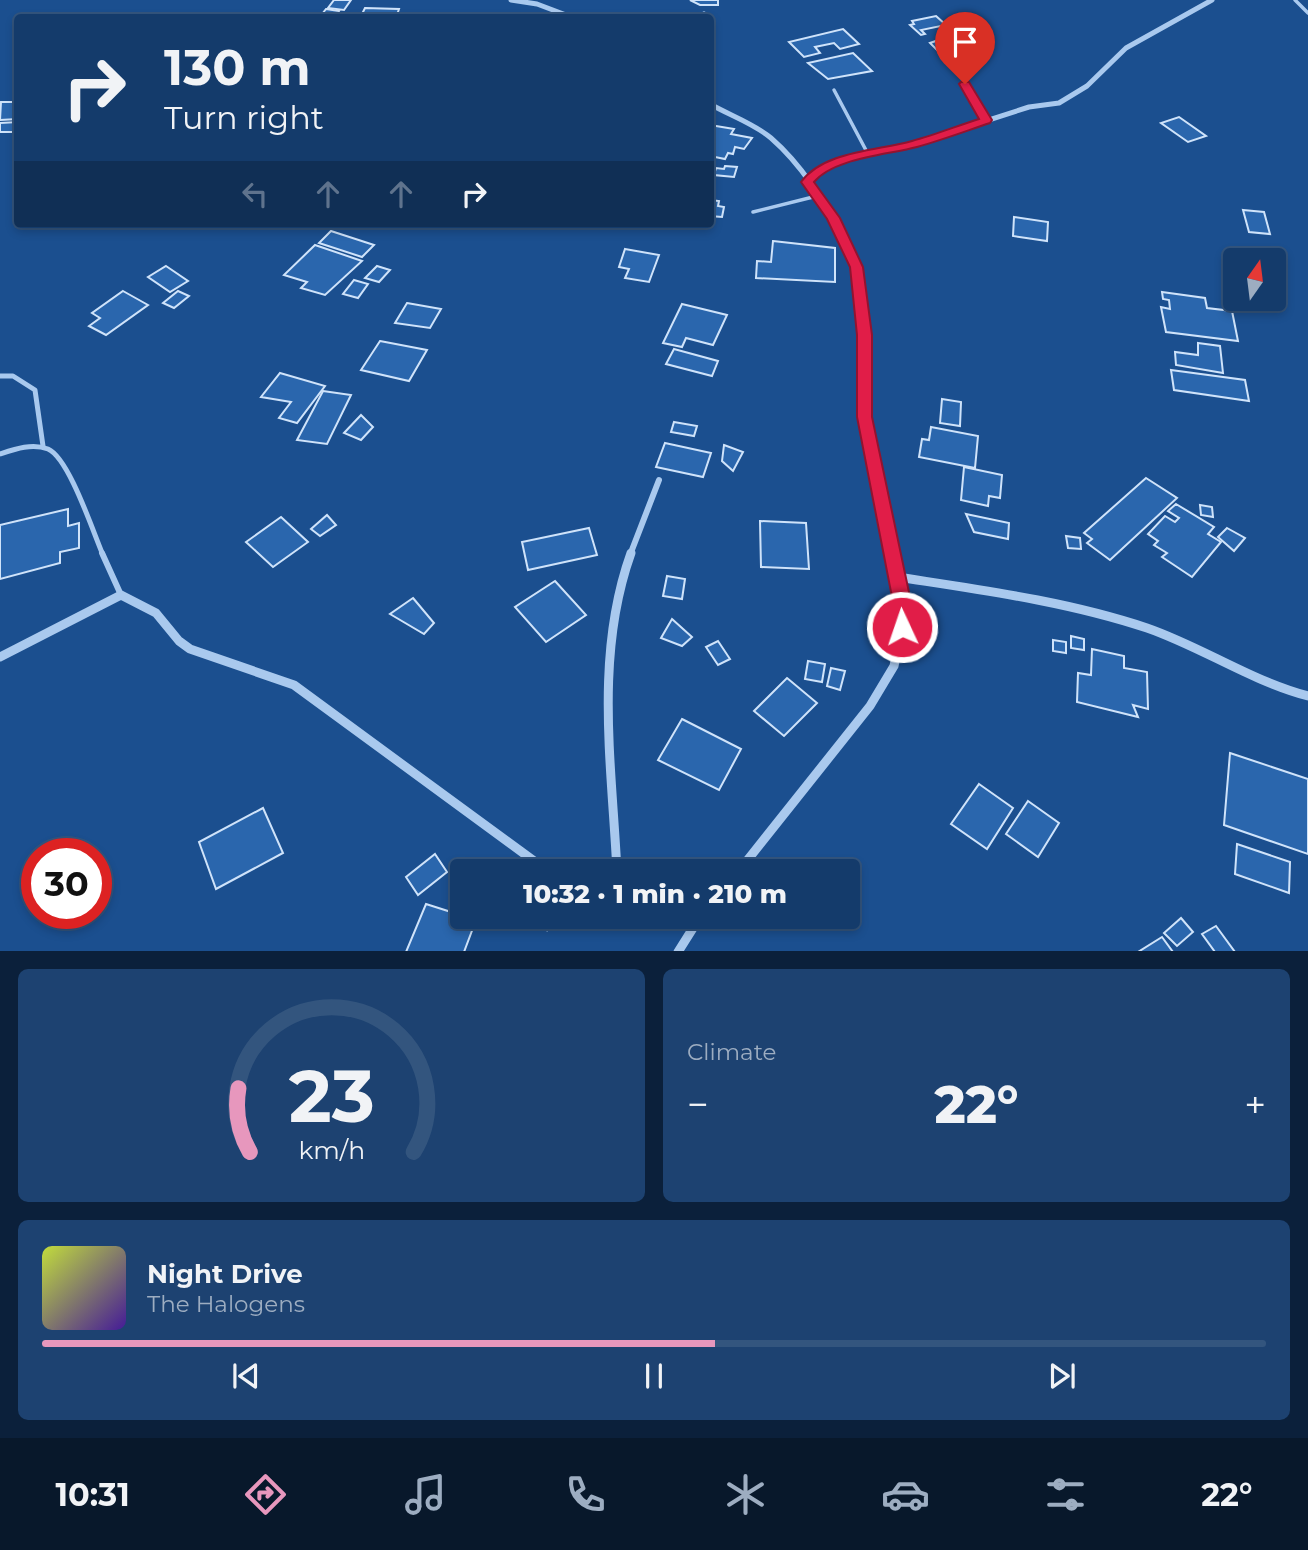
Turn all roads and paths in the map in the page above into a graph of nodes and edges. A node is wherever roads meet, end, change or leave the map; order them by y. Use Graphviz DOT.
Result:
graph roads {
  1 [pos="511,0"];
  2 [pos="1212,0"];
  3 [pos="1296,0"];
  4 [pos="1308,13"];
  5 [pos="563,14"];
  6 [pos="958,66"];
  7 [pos="834,90"];
  8 [pos="714,106"];
  9 [pos="986,120"];
  10 [pos="868,154"];
  11 [pos="807,182"];
  12 [pos="817,196"];
  13 [pos="753,212"];
  14 [pos="0,376"];
  15 [pos="43,446"];
  16 [pos="0,454"];
  17 [pos="659,480"];
  18 [pos="897,577"];
  19 [pos="121,596"];
  20 [pos="0,657"];
  21 [pos="1308,696"];
  22 [pos="531,859"];
  23 [pos="616,859"];
  24 [pos="748,859"];
  25 [pos="691,929"];
  26 [pos="678,951"];
  1 -- 5 [label="street"];
  2 -- 9 [label="street"];
  3 -- 4 [label="lane"];
  6 -- 9 [label="lane"];
  7 -- 10 [label="lane"];
  8 -- 11 [label="street"];
  9 -- 10 [label="street"];
  10 -- 11 [label="street"];
  11 -- 12 [label="street"];
  12 -- 13 [label="lane"];
  12 -- 18 [label="street"];
  14 -- 15 [label="lane"];
  15 -- 16 [label="lane"];
  15 -- 19 [label="lane"];
  17 -- 23 [label="street"];
  18 -- 21 [label="street"];
  18 -- 24 [label="street"];
  19 -- 20 [label="street"];
  19 -- 22 [label="street"];
  25 -- 26 [label="street"];
}
